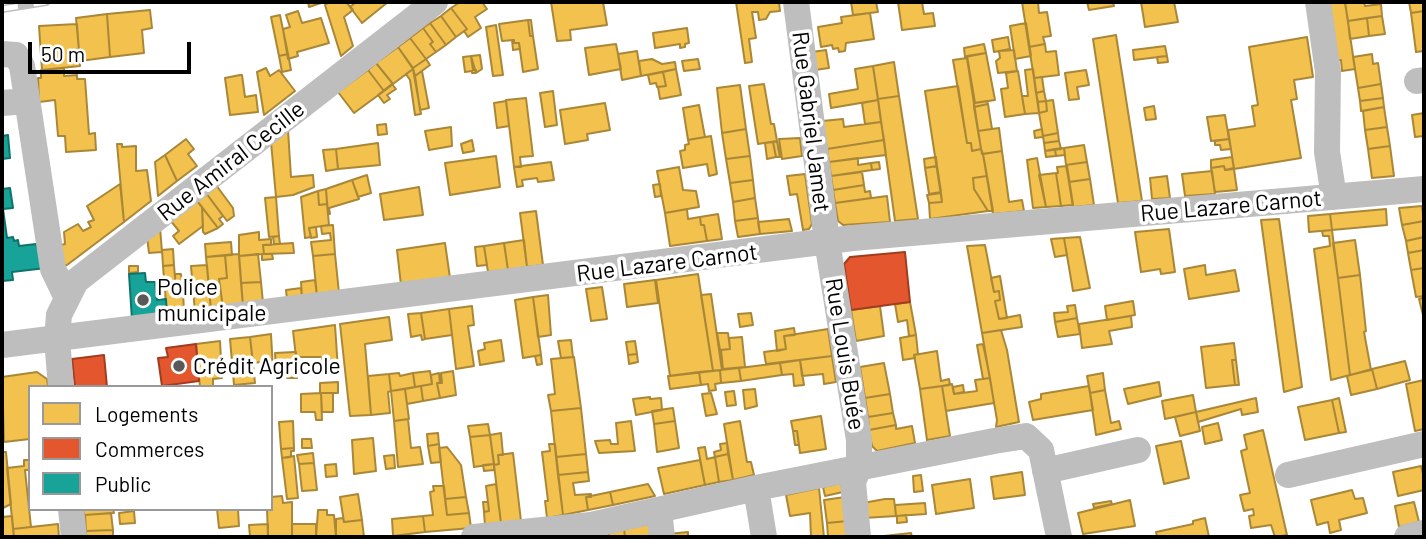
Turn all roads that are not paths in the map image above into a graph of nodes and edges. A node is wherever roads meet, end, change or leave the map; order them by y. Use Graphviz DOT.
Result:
graph roads {
  1 [pos="435,2"];
  2 [pos="796,2"];
  3 [pos="1318,2"];
  4 [pos="2,54"];
  5 [pos="15,102"];
  6 [pos="1424,189"];
  7 [pos="1334,197"];
  8 [pos="827,241"];
  9 [pos="67,298"];
  10 [pos="57,339"];
  11 [pos="2,345"];
  12 [pos="61,385"];
  13 [pos="1424,444"];
  14 [pos="1138,450"];
  15 [pos="859,468"];
  16 [pos="1045,471"];
  17 [pos="1288,475"];
  18 [pos="756,488"];
  19 [pos="659,510"];
  20 [pos="71,511"];
  21 [pos="592,531"];
  22 [pos="1424,533"];
  23 [pos="74,537"];
  24 [pos="474,537"];
  25 [pos="662,537"];
  26 [pos="764,537"];
  27 [pos="858,537"];
  28 [pos="1059,537"];
  29 [pos="1407,537"];
  1 -- 9 [label="street, Rue Amiral Cecille"];
  2 -- 8 [label="street, Rue Gabriel Jamet"];
  3 -- 7 [label="street, Rue Lazare Carnot"];
  4 -- 5 [label="street"];
  5 -- 9 [label="street"];
  6 -- 7 [label="street, Rue Lazare Carnot"];
  7 -- 8 [label="street, Rue Lazare Carnot"];
  8 -- 10 [label="street, Rue Lazare Carnot"];
  8 -- 15 [label="street, Rue Louis Buée"];
  9 -- 10 [label="street, Rue Amiral Cecille"];
  10 -- 11 [label="street, Rue Lazare Carnot"];
  10 -- 12 [label="street, Rue Amiral Cecille"];
  13 -- 17 [label="street"];
  14 -- 16 [label="street"];
  15 -- 16 [label="street"];
  15 -- 18 [label="street"];
  15 -- 27 [label="street, Rue Louis Buée"];
  16 -- 28 [label="street"];
  18 -- 19 [label="street"];
  18 -- 26 [label="street"];
  19 -- 21 [label="street"];
  19 -- 25 [label="street"];
  20 -- 23 [label="street"];
  21 -- 24 [label="street"];
  22 -- 29 [label="street"];
}
